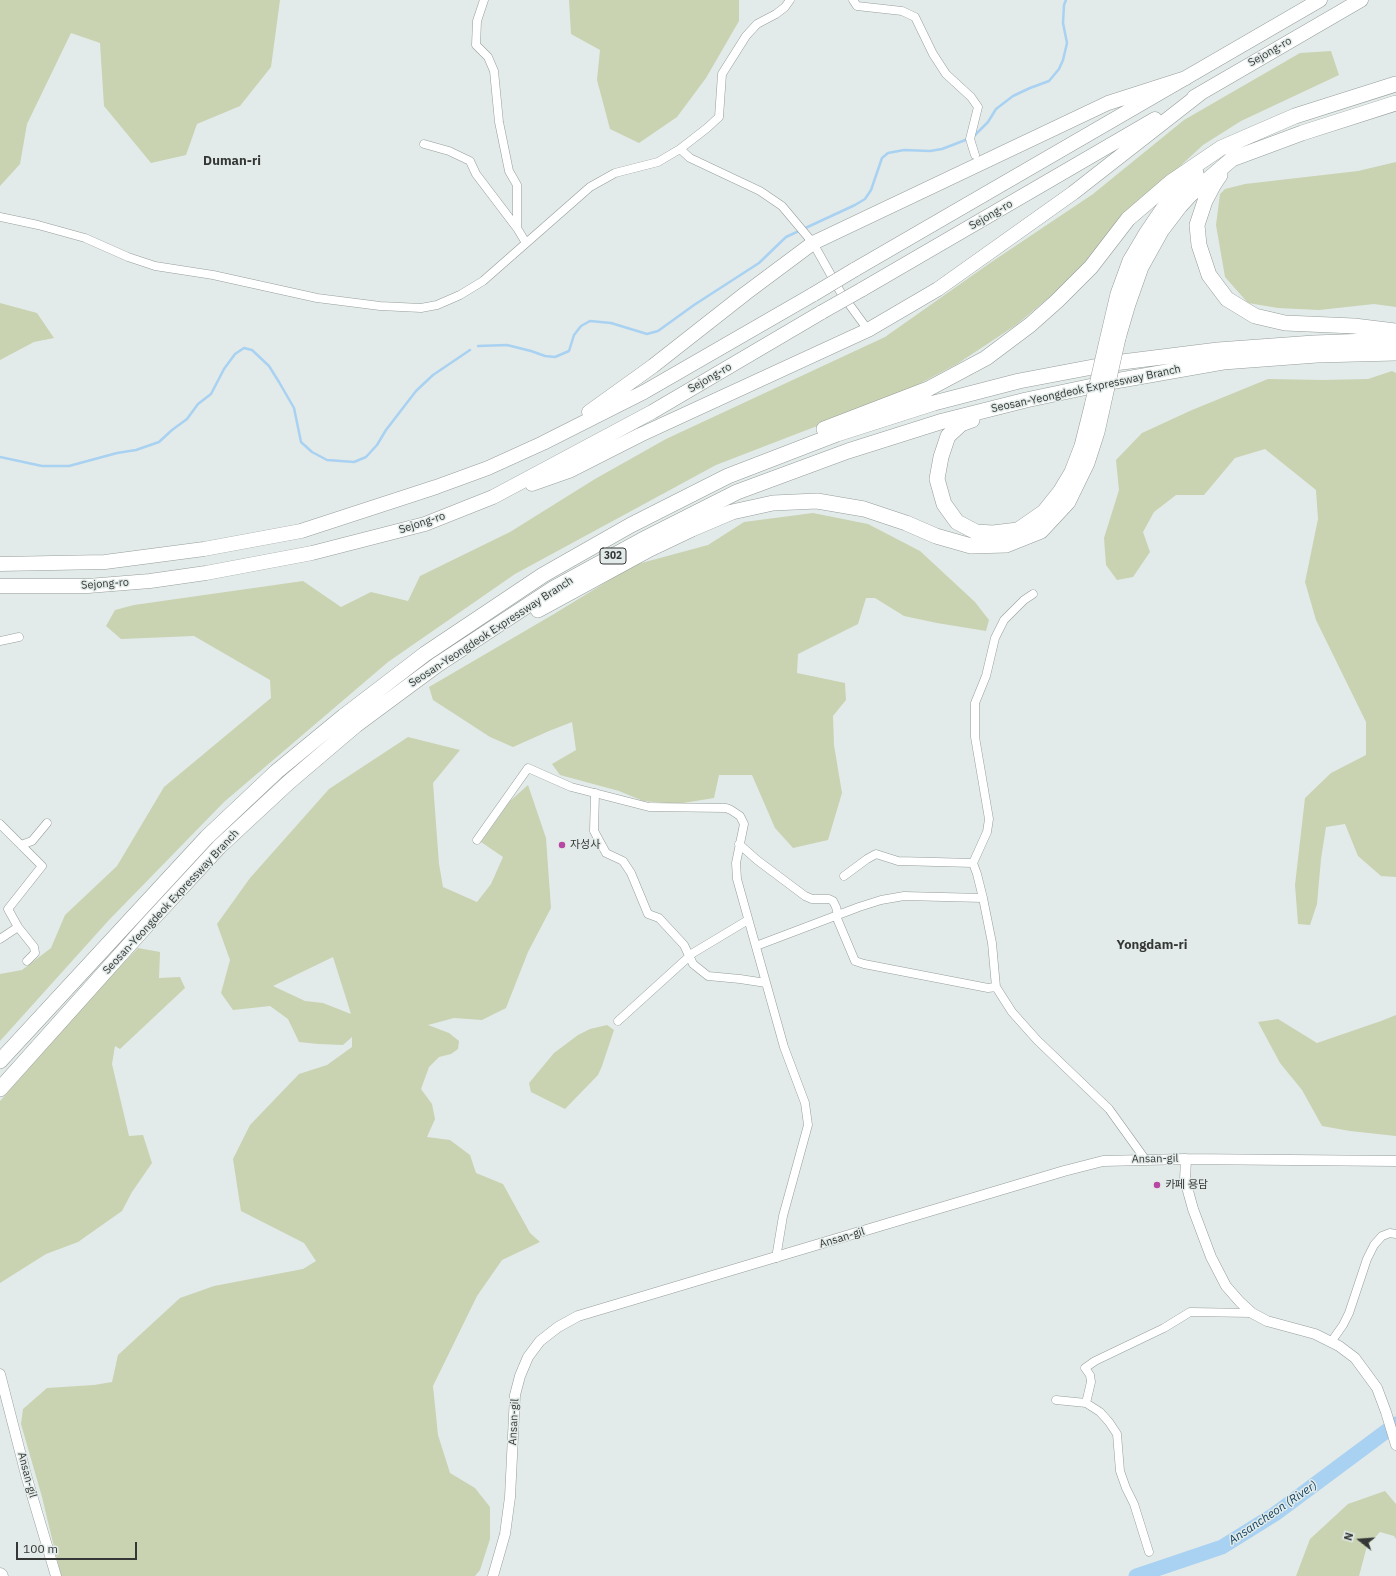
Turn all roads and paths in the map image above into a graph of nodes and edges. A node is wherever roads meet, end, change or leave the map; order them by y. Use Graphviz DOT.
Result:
graph roads {
  1 [pos="484,0"];
  2 [pos="790,0"];
  3 [pos="853,0"];
  4 [pos="1320,0"];
  5 [pos="1362,0"];
  6 [pos="1186,78"];
  7 [pos="1396,84"];
  8 [pos="1201,92"];
  9 [pos="1396,102"];
  10 [pos="424,144"];
  11 [pos="680,148"];
  12 [pos="1221,148"];
  13 [pos="975,155"];
  14 [pos="1232,158"];
  15 [pos="0,217"];
  16 [pos="517,228"];
  17 [pos="809,239"];
  18 [pos="526,244"];
  19 [pos="868,330"];
  20 [pos="1396,331"];
  21 [pos="1113,340"];
  22 [pos="1396,340"];
  23 [pos="1396,353"];
  24 [pos="1026,400"];
  25 [pos="1098,404"];
  26 [pos="543,443"];
  27 [pos="728,476"];
  28 [pos="493,497"];
  29 [pos="0,564"];
  30 [pos="0,586"];
  31 [pos="1033,594"];
  32 [pos="19,636"];
  33 [pos="0,641"];
  34 [pos="438,665"];
  35 [pos="595,793"];
  36 [pos="47,823"];
  37 [pos="0,824"];
  38 [pos="477,840"];
  39 [pos="739,844"];
  40 [pos="21,845"];
  41 [pos="973,863"];
  42 [pos="844,876"];
  43 [pos="983,898"];
  44 [pos="837,915"];
  45 [pos="748,920"];
  46 [pos="18,927"];
  47 [pos="0,939"];
  48 [pos="756,946"];
  49 [pos="690,956"];
  50 [pos="27,961"];
  51 [pos="766,983"];
  52 [pos="996,987"];
  53 [pos="618,1021"];
  54 [pos="0,1061"];
  55 [pos="0,1088"];
  56 [pos="1145,1159"];
  57 [pos="1186,1159"];
  58 [pos="1396,1161"];
  59 [pos="1396,1234"];
  60 [pos="776,1258"];
  61 [pos="1252,1313"];
  62 [pos="1331,1342"];
  63 [pos="0,1374"];
  64 [pos="1056,1400"];
  65 [pos="1086,1403"];
  66 [pos="1396,1445"];
  67 [pos="1149,1552"];
  68 [pos="56,1576"];
  69 [pos="493,1576"];
  1 -- 16 [label="street"];
  2 -- 11 [label="street"];
  3 -- 13 [label="street"];
  4 -- 6 [label="highway, Sejong-ro"];
  5 -- 8 [label="highway, Sejong-ro"];
  6 -- 17 [label="highway"];
  6 -- 26 [label="highway, Sejong-ro, bridge"];
  7 -- 12 [label="highway"];
  8 -- 19 [label="highway"];
  8 -- 28 [label="highway, Sejong-ro, bridge"];
  9 -- 14 [label="highway"];
  10 -- 16 [label="street"];
  11 -- 17 [label="street"];
  11 -- 18 [label="street"];
  12 -- 21 [label="highway"];
  12 -- 27 [label="highway"];
  14 -- 20 [label="highway"];
  14 -- 21 [label="highway"];
  15 -- 18 [label="street"];
  16 -- 18 [label="street"];
  17 -- 19 [label="street"];
  17 -- 26 [label="highway"];
  19 -- 28 [label="highway"];
  21 -- 25 [label="highway, bridge"];
  22 -- 27 [label="highway, Seosan-Yeongdeok Expressway Branch / 302"];
  23 -- 24 [label="highway, Seosan-Yeongdeok Expressway Branch / 302"];
  24 -- 25 [label="highway"];
  24 -- 34 [label="highway, Seosan-Yeongdeok Expressway Branch / 302"];
  25 -- 34 [label="highway"];
  26 -- 29 [label="highway, Sejong-ro"];
  27 -- 54 [label="highway, Seosan-Yeongdeok Expressway Branch / 302"];
  28 -- 30 [label="highway, Sejong-ro"];
  31 -- 41 [label="street"];
  32 -- 33 [label="street"];
  34 -- 55 [label="highway, Seosan-Yeongdeok Expressway Branch / 302"];
  35 -- 38 [label="street"];
  35 -- 39 [label="street"];
  35 -- 49 [label="street"];
  36 -- 40 [label="street"];
  37 -- 40 [label="street"];
  39 -- 44 [label="street"];
  39 -- 45 [label="street"];
  40 -- 46 [label="street"];
  41 -- 42 [label="street"];
  41 -- 43 [label="street"];
  43 -- 44 [label="street"];
  43 -- 52 [label="street"];
  44 -- 48 [label="street"];
  44 -- 52 [label="street"];
  45 -- 48 [label="street"];
  45 -- 49 [label="street"];
  46 -- 47 [label="street"];
  46 -- 50 [label="street"];
  48 -- 51 [label="street"];
  49 -- 51 [label="street"];
  49 -- 53 [label="street"];
  51 -- 60 [label="street"];
  52 -- 56 [label="street"];
  56 -- 57 [label="street, Ansan-gil"];
  56 -- 60 [label="street, Ansan-gil"];
  57 -- 58 [label="street, Ansan-gil"];
  57 -- 61 [label="street"];
  59 -- 62 [label="street"];
  60 -- 69 [label="street, Ansan-gil"];
  61 -- 62 [label="street"];
  61 -- 65 [label="street"];
  62 -- 66 [label="street"];
  63 -- 68 [label="street, Ansan-gil"];
  64 -- 65 [label="street"];
  65 -- 67 [label="street"];
}
